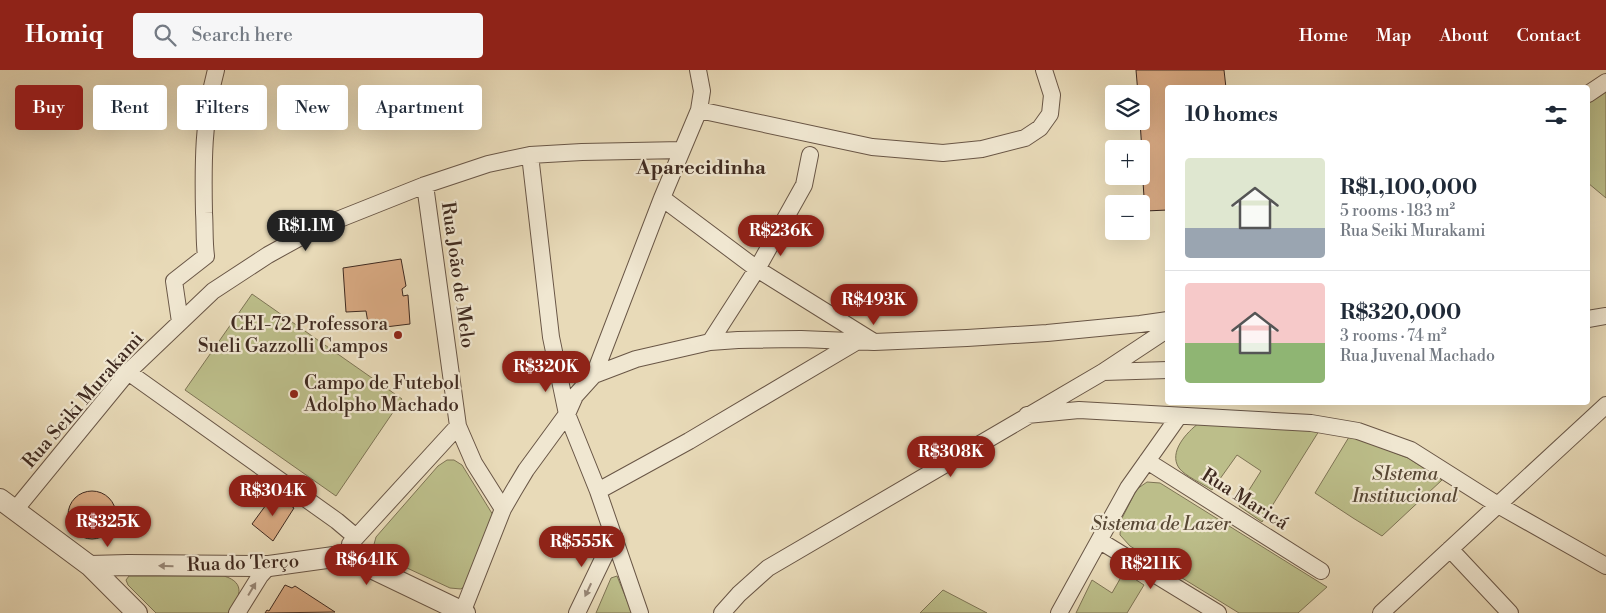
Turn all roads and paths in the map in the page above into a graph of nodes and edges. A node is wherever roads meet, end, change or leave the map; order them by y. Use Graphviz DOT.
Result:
graph roads {
  1 [pos="216,70"];
  2 [pos="698,70"];
  3 [pos="1044,70"];
  4 [pos="1606,82"];
  5 [pos="1590,93"];
  6 [pos="699,110"];
  7 [pos="682,150"];
  8 [pos="530,155"];
  9 [pos="810,155"];
  10 [pos="425,185"];
  11 [pos="662,198"];
  12 [pos="757,269"];
  13 [pos="1606,316"];
  14 [pos="1590,319"];
  15 [pos="1165,320"];
  16 [pos="180,322"];
  17 [pos="1165,331"];
  18 [pos="710,342"];
  19 [pos="856,342"];
  20 [pos="874,342"];
  21 [pos="1165,370"];
  22 [pos="128,372"];
  23 [pos="1103,372"];
  24 [pos="594,375"];
  25 [pos="1606,406"];
  26 [pos="567,414"];
  27 [pos="1027,415"];
  28 [pos="1179,416"];
  29 [pos="458,426"];
  30 [pos="1147,461"];
  31 [pos="598,491"];
  32 [pos="7,505"];
  33 [pos="1498,505"];
  34 [pos="503,509"];
  35 [pos="614,536"];
  36 [pos="356,537"];
  37 [pos="1100,541"];
  38 [pos="1450,549"];
  39 [pos="341,556"];
  40 [pos="128,565"];
  41 [pos="90,566"];
  42 [pos="269,566"];
  43 [pos="1606,566"];
  44 [pos="1321,571"];
  45 [pos="122,598"];
  46 [pos="1197,607"];
  47 [pos="137,613"];
  48 [pos="237,613"];
  49 [pos="463,613"];
  50 [pos="577,613"];
  51 [pos="640,613"];
  52 [pos="722,613"];
  53 [pos="1059,613"];
  54 [pos="1218,613"];
  55 [pos="1381,613"];
  56 [pos="1510,613"];
  1 -- 16 [label="street"];
  2 -- 6 [label="street"];
  3 -- 6 [label="street"];
  4 -- 5 [label="street"];
  6 -- 7 [label="street"];
  7 -- 8 [label="street, Rua Seiki Murakami"];
  7 -- 11 [label="street"];
  8 -- 10 [label="street, Rua Seiki Murakami"];
  8 -- 26 [label="street"];
  9 -- 12 [label="street"];
  10 -- 16 [label="street, Rua Seiki Murakami"];
  10 -- 29 [label="street, Rua João de Melo"];
  11 -- 12 [label="street"];
  11 -- 24 [label="street"];
  12 -- 18 [label="street"];
  12 -- 20 [label="street"];
  13 -- 14 [label="street"];
  15 -- 20 [label="street"];
  16 -- 22 [label="street, Rua Seiki Murakami"];
  17 -- 23 [label="street"];
  18 -- 19 [label="street"];
  18 -- 24 [label="street"];
  19 -- 20 [label="street"];
  19 -- 31 [label="street"];
  21 -- 23 [label="street"];
  22 -- 32 [label="street, Rua Seiki Murakami"];
  22 -- 36 [label="street"];
  23 -- 27 [label="street"];
  24 -- 26 [label="street"];
  25 -- 33 [label="street"];
  26 -- 31 [label="street"];
  26 -- 34 [label="street"];
  27 -- 28 [label="street"];
  27 -- 52 [label="street"];
  28 -- 30 [label="street"];
  28 -- 33 [label="street"];
  29 -- 34 [label="street, Rua João de Melo"];
  29 -- 36 [label="street"];
  30 -- 37 [label="street"];
  30 -- 44 [label="street, Rua Maricá"];
  31 -- 35 [label="street"];
  32 -- 41 [label="street"];
  33 -- 38 [label="street"];
  33 -- 43 [label="street"];
  34 -- 49 [label="street"];
  35 -- 50 [label="street, one-way"];
  35 -- 51 [label="street"];
  36 -- 39 [label="street"];
  37 -- 46 [label="street"];
  37 -- 53 [label="street"];
  38 -- 55 [label="street"];
  38 -- 56 [label="street"];
  39 -- 42 [label="street, Rua do Terço"];
  39 -- 49 [label="street, Rua do Terço"];
  40 -- 41 [label="street, Rua do Terço"];
  42 -- 40 [label="street, Rua do Terço, one-way"];
  40 -- 45 [label="street"];
  41 -- 45 [label="street"];
  48 -- 42 [label="street, one-way"];
  45 -- 47 [label="street"];
  46 -- 54 [label="street"];
}
